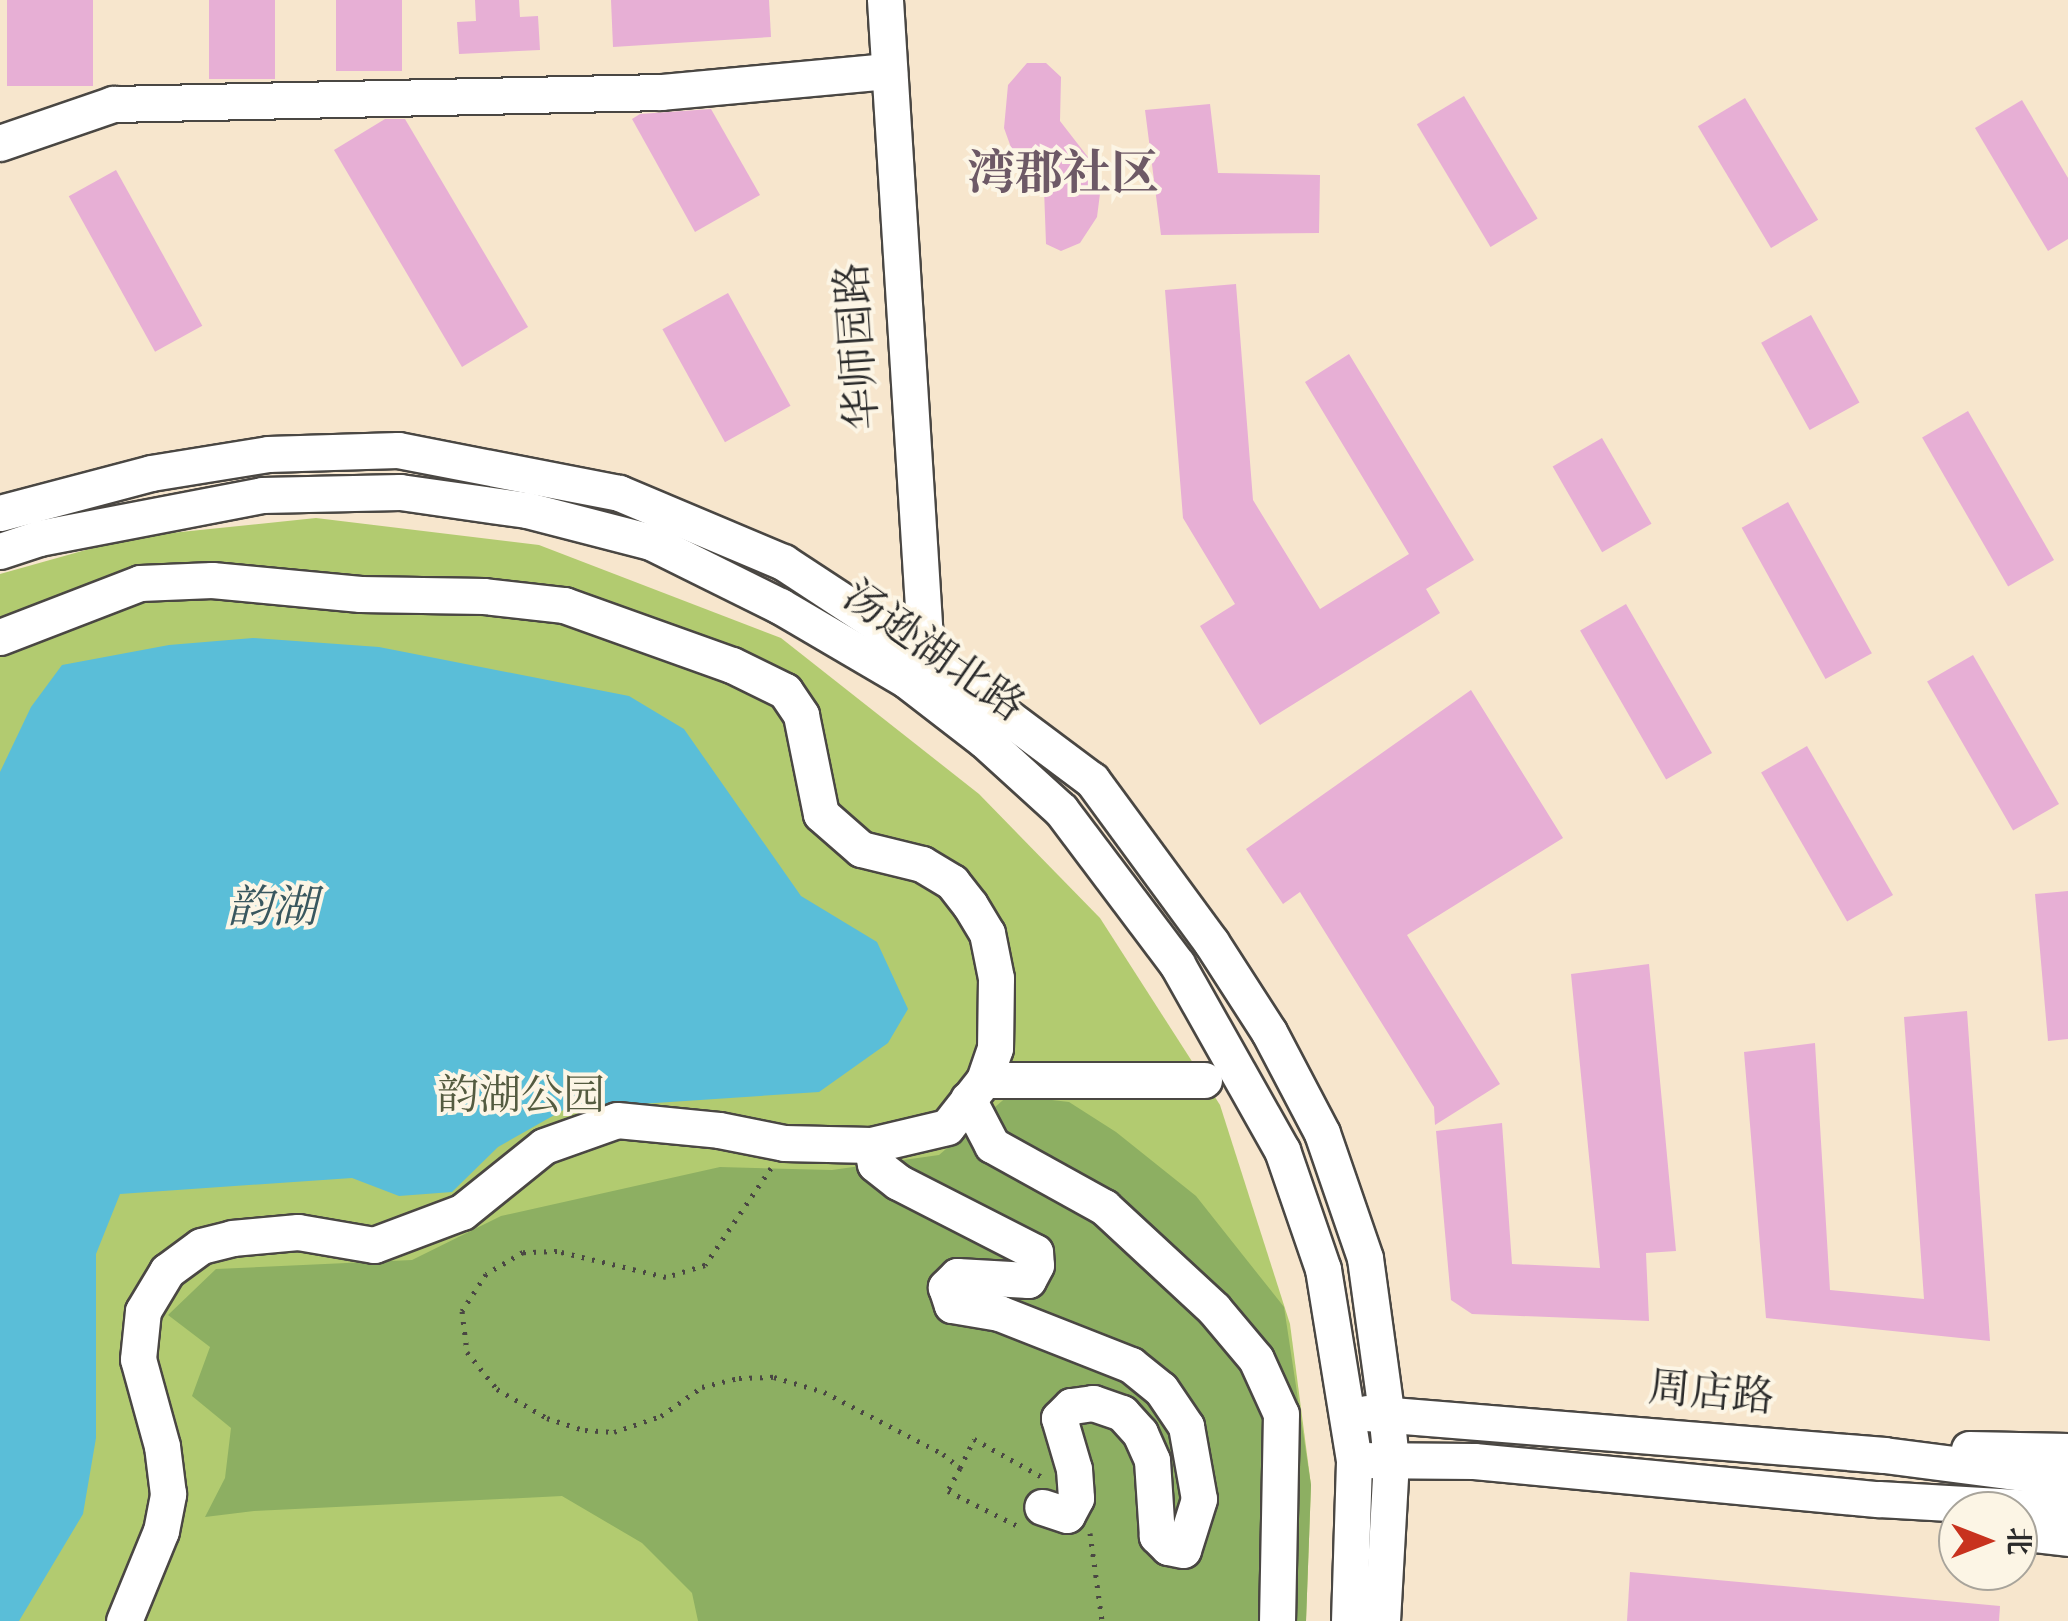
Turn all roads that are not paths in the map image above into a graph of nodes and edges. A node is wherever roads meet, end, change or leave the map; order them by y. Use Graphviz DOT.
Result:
graph roads {
  1 [pos="885,0"];
  2 [pos="889,71"];
  3 [pos="0,142"];
  4 [pos="0,512"];
  5 [pos="0,551"];
  6 [pos="0,637"];
  7 [pos="916,668"];
  8 [pos="1204,1080"];
  9 [pos="976,1090"];
  10 [pos="871,1144"];
  11 [pos="1386,1412"];
  12 [pos="1346,1413"];
  13 [pos="2068,1451"];
  14 [pos="1884,1455"];
  15 [pos="1354,1460"];
  16 [pos="1391,1460"];
  17 [pos="2068,1479"];
  18 [pos="1879,1499"];
  19 [pos="1059,1503"];
  20 [pos="2068,1510"];
  21 [pos="1938,1515"];
  22 [pos="2038,1534"];
  23 [pos="2068,1538"];
  24 [pos="124,1621"];
  25 [pos="1277,1621"];
  26 [pos="1349,1621"];
  27 [pos="1382,1621"];
  1 -- 2 [label="street, 华师园路"];
  2 -- 3 [label="street"];
  2 -- 7 [label="street, 华师园路"];
  4 -- 7 [label="street, 汤逊湖北路"];
  5 -- 7 [label="street, 汤逊湖北路"];
  6 -- 9 [label="street"];
  7 -- 11 [label="street, 汤逊湖北路"];
  7 -- 12 [label="street, 汤逊湖北路"];
  8 -- 9 [label="street"];
  9 -- 10 [label="street"];
  9 -- 25 [label="street"];
  10 -- 19 [label="street"];
  10 -- 24 [label="street"];
  11 -- 12 [label="street, 周店路"];
  11 -- 14 [label="street, 周店路"];
  11 -- 16 [label="street, 汤逊湖北路"];
  12 -- 15 [label="street, 汤逊湖北路"];
  13 -- 14 [label="street"];
  14 -- 17 [label="street, 周店路"];
  15 -- 16 [label="street"];
  15 -- 26 [label="street, 汤逊湖北路"];
  16 -- 18 [label="street, 周店路"];
  16 -- 27 [label="street, 汤逊湖北路"];
  18 -- 20 [label="street, 周店路"];
  18 -- 21 [label="street"];
  22 -- 23 [label="street"];
}
